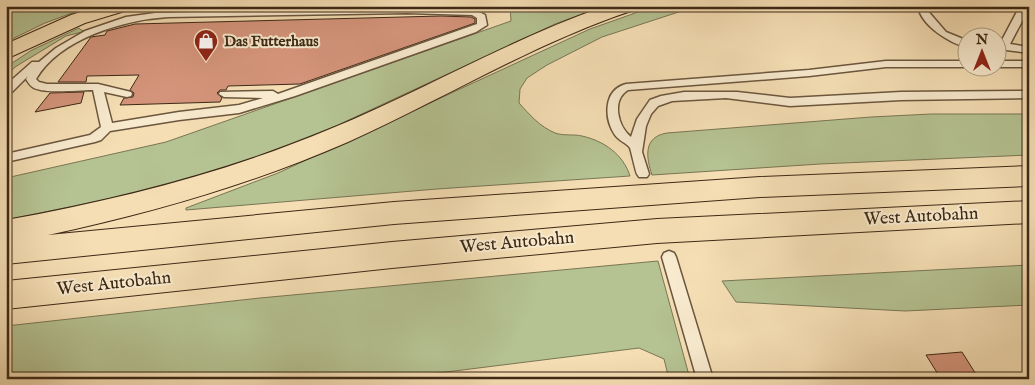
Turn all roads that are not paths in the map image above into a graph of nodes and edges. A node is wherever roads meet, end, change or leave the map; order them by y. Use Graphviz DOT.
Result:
graph roads {
  1 [pos="121,6"];
  2 [pos="627,6"];
  3 [pos="922,6"];
  4 [pos="1025,6"];
  5 [pos="267,10"];
  6 [pos="52,30"];
  7 [pos="1008,38"];
  8 [pos="958,41"];
  9 [pos="1008,46"];
  10 [pos="1029,50"];
  11 [pos="6,52"];
  12 [pos="52,55"];
  13 [pos="6,60"];
  14 [pos="958,64"];
  15 [pos="1008,64"];
  16 [pos="1029,64"];
  17 [pos="98,87"];
  18 [pos="6,92"];
  19 [pos="127,94"];
  20 [pos="224,94"];
  21 [pos="1029,94"];
  22 [pos="285,95"];
  23 [pos="106,128"];
  24 [pos="636,146"];
  25 [pos="6,158"];
  26 [pos="643,174"];
  27 [pos="1029,176"];
  28 [pos="1029,212"];
  29 [pos="6,232"];
  30 [pos="6,252"];
  31 [pos="668,257"];
  32 [pos="6,295"];
  33 [pos="705,379"];
  1 -- 6 [label="main road"];
  2 -- 29 [label="main road"];
  3 -- 8 [label="lane"];
  4 -- 7 [label="lane"];
  5 -- 12 [label="lane"];
  5 -- 22 [label="lane"];
  6 -- 11 [label="main road"];
  6 -- 13 [label="main road"];
  9 -- 10 [label="lane"];
  12 -- 17 [label="lane"];
  12 -- 18 [label="lane"];
  14 -- 24 [label="lane"];
  15 -- 16 [label="lane"];
  17 -- 19 [label="lane"];
  17 -- 23 [label="lane"];
  20 -- 22 [label="lane"];
  21 -- 24 [label="lane"];
  22 -- 23 [label="lane"];
  23 -- 25 [label="lane"];
  24 -- 26 [label="lane"];
  27 -- 30 [label="main road, West Autobahn"];
  28 -- 32 [label="main road, West Autobahn"];
  31 -- 33 [label="lane"];
}
